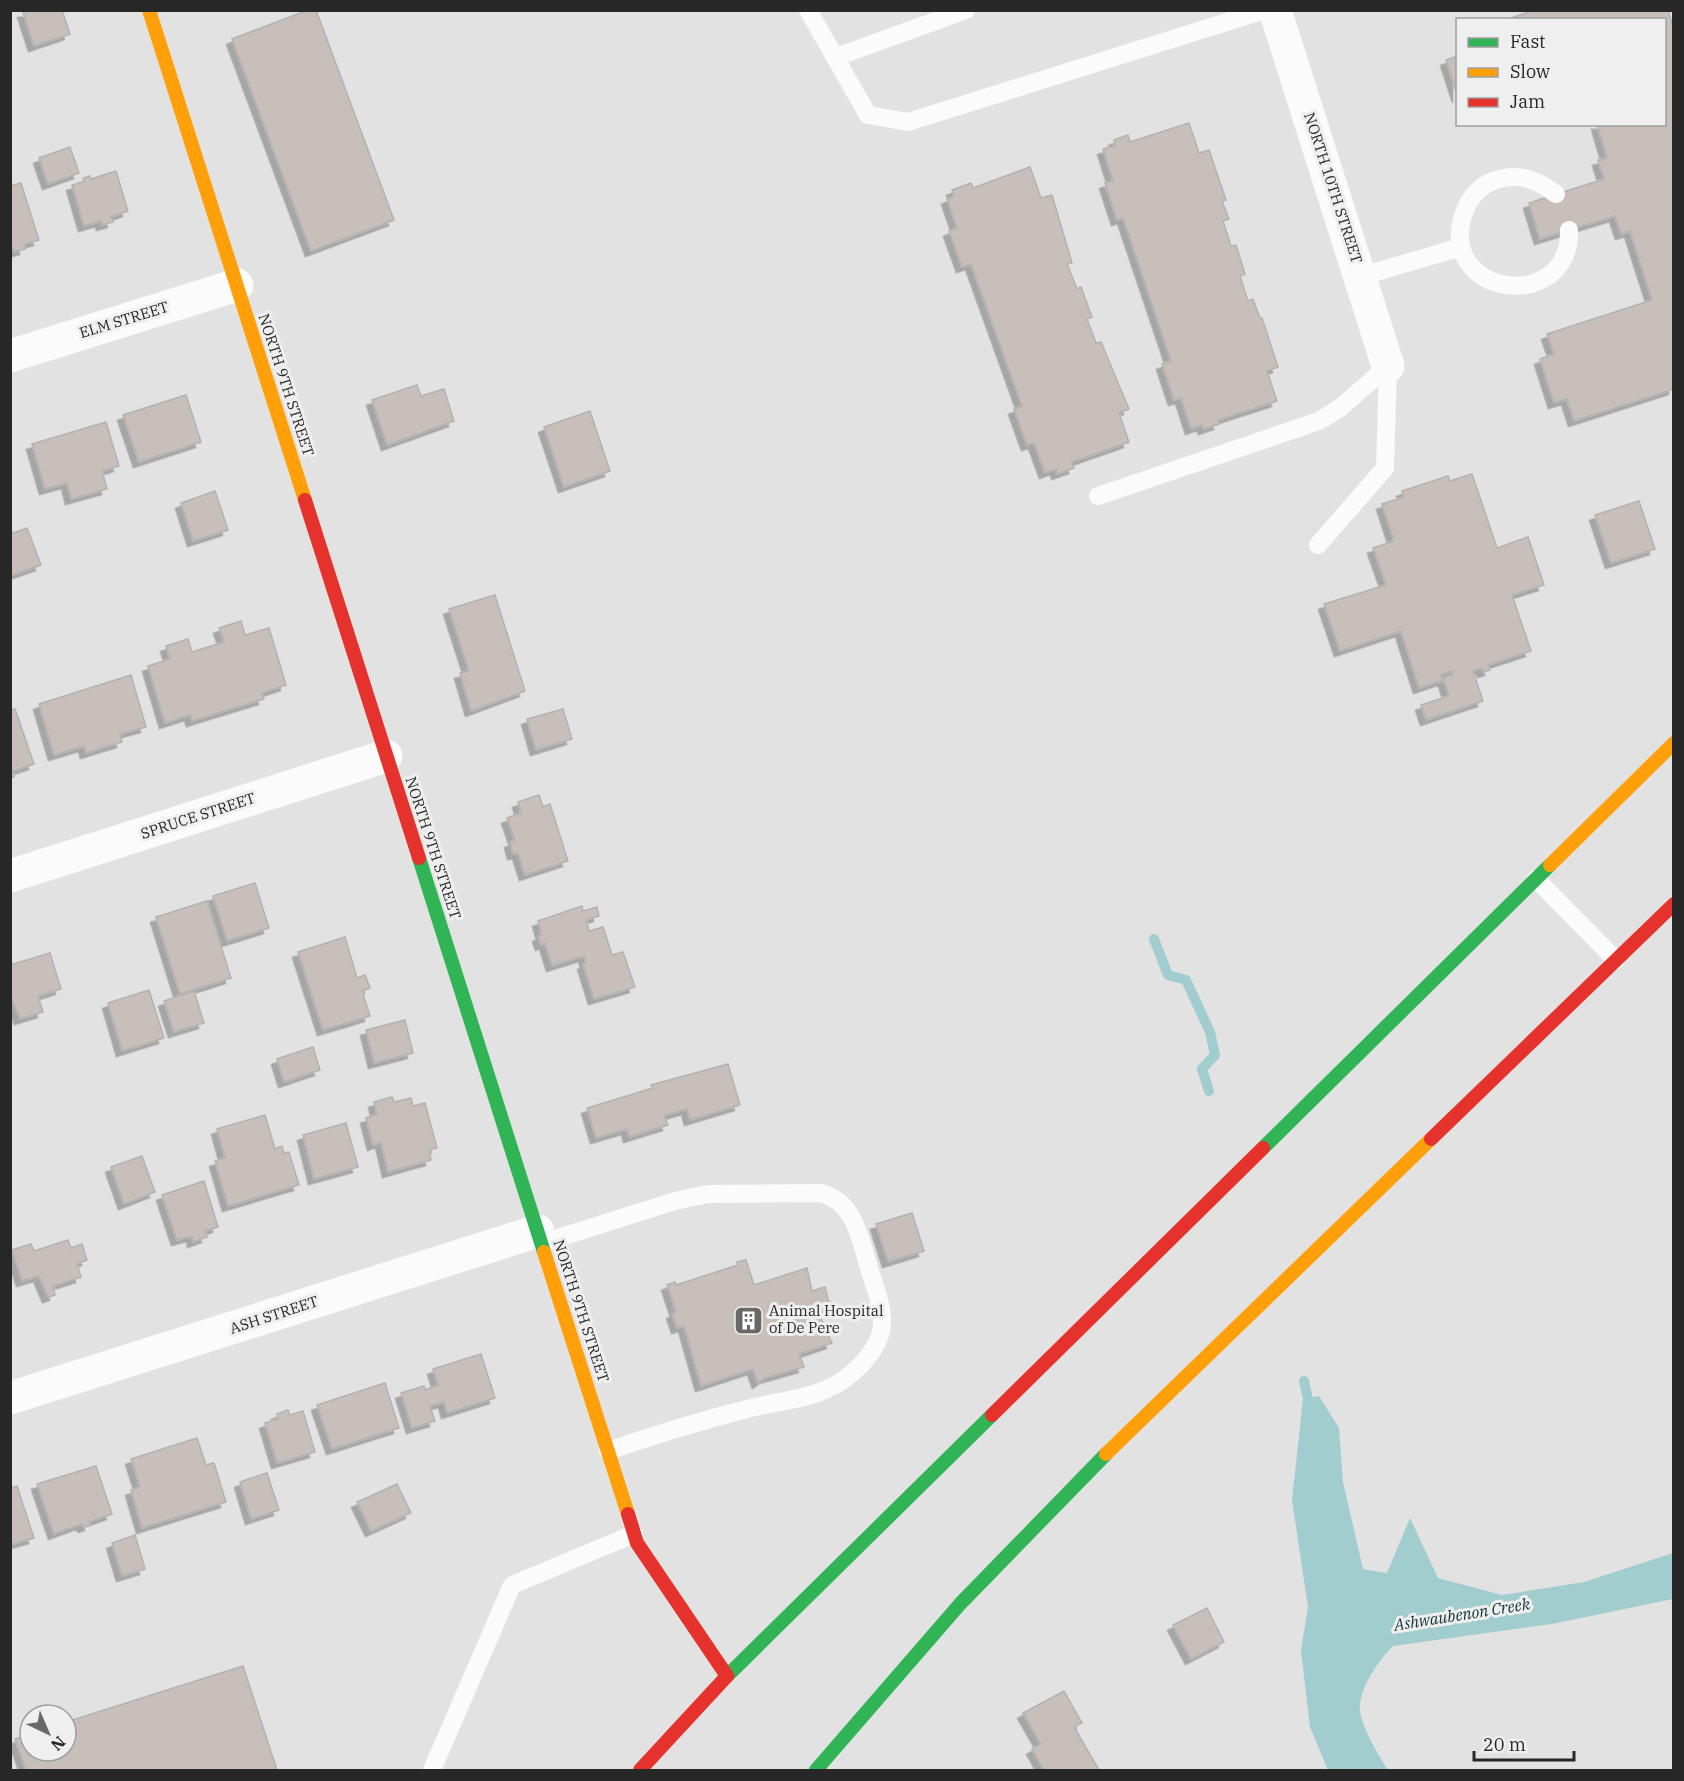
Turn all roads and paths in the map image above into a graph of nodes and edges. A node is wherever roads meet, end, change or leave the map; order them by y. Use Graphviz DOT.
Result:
graph roads {
  1 [pos="149,10"];
  2 [pos="808,10"];
  3 [pos="966,10"];
  4 [pos="1265,10"];
  5 [pos="1275,10"];
  6 [pos="836,57"];
  7 [pos="1556,195"];
  8 [pos="1569,230"];
  9 [pos="1461,247"];
  10 [pos="1362,276"];
  11 [pos="237,285"];
  12 [pos="10,356"];
  13 [pos="1388,366"];
  14 [pos="1098,496"];
  15 [pos="1318,545"];
  16 [pos="1674,743"];
  17 [pos="386,756"];
  18 [pos="10,876"];
  19 [pos="1536,879"];
  20 [pos="1674,904"];
  21 [pos="1616,960"];
  22 [pos="540,1237"];
  23 [pos="10,1398"];
  24 [pos="608,1451"];
  25 [pos="634,1534"];
  26 [pos="727,1676"];
  27 [pos="432,1770"];
  28 [pos="640,1770"];
  29 [pos="816,1770"];
  1 -- 11 [label="main road, NORTH 9TH STREET"];
  2 -- 6 [label="lane"];
  3 -- 6 [label="lane"];
  4 -- 6 [label="lane"];
  5 -- 10 [label="street, NORTH 10TH STREET"];
  7 -- 9 [label="lane"];
  8 -- 9 [label="lane"];
  9 -- 10 [label="lane"];
  10 -- 13 [label="street, NORTH 10TH STREET"];
  11 -- 12 [label="street, ELM STREET"];
  11 -- 17 [label="main road, NORTH 9TH STREET"];
  13 -- 14 [label="lane"];
  13 -- 15 [label="lane"];
  16 -- 19 [label="main road"];
  17 -- 18 [label="street, SPRUCE STREET"];
  17 -- 22 [label="main road, NORTH 9TH STREET"];
  19 -- 21 [label="lane"];
  19 -- 26 [label="main road"];
  20 -- 21 [label="main road"];
  21 -- 29 [label="main road"];
  22 -- 23 [label="street, ASH STREET"];
  22 -- 24 [label="main road, NORTH 9TH STREET"];
  22 -- 24 [label="lane"];
  24 -- 25 [label="main road, NORTH 9TH STREET"];
  25 -- 26 [label="main road, NORTH 9TH STREET"];
  25 -- 27 [label="lane"];
  26 -- 28 [label="main road"];
}
